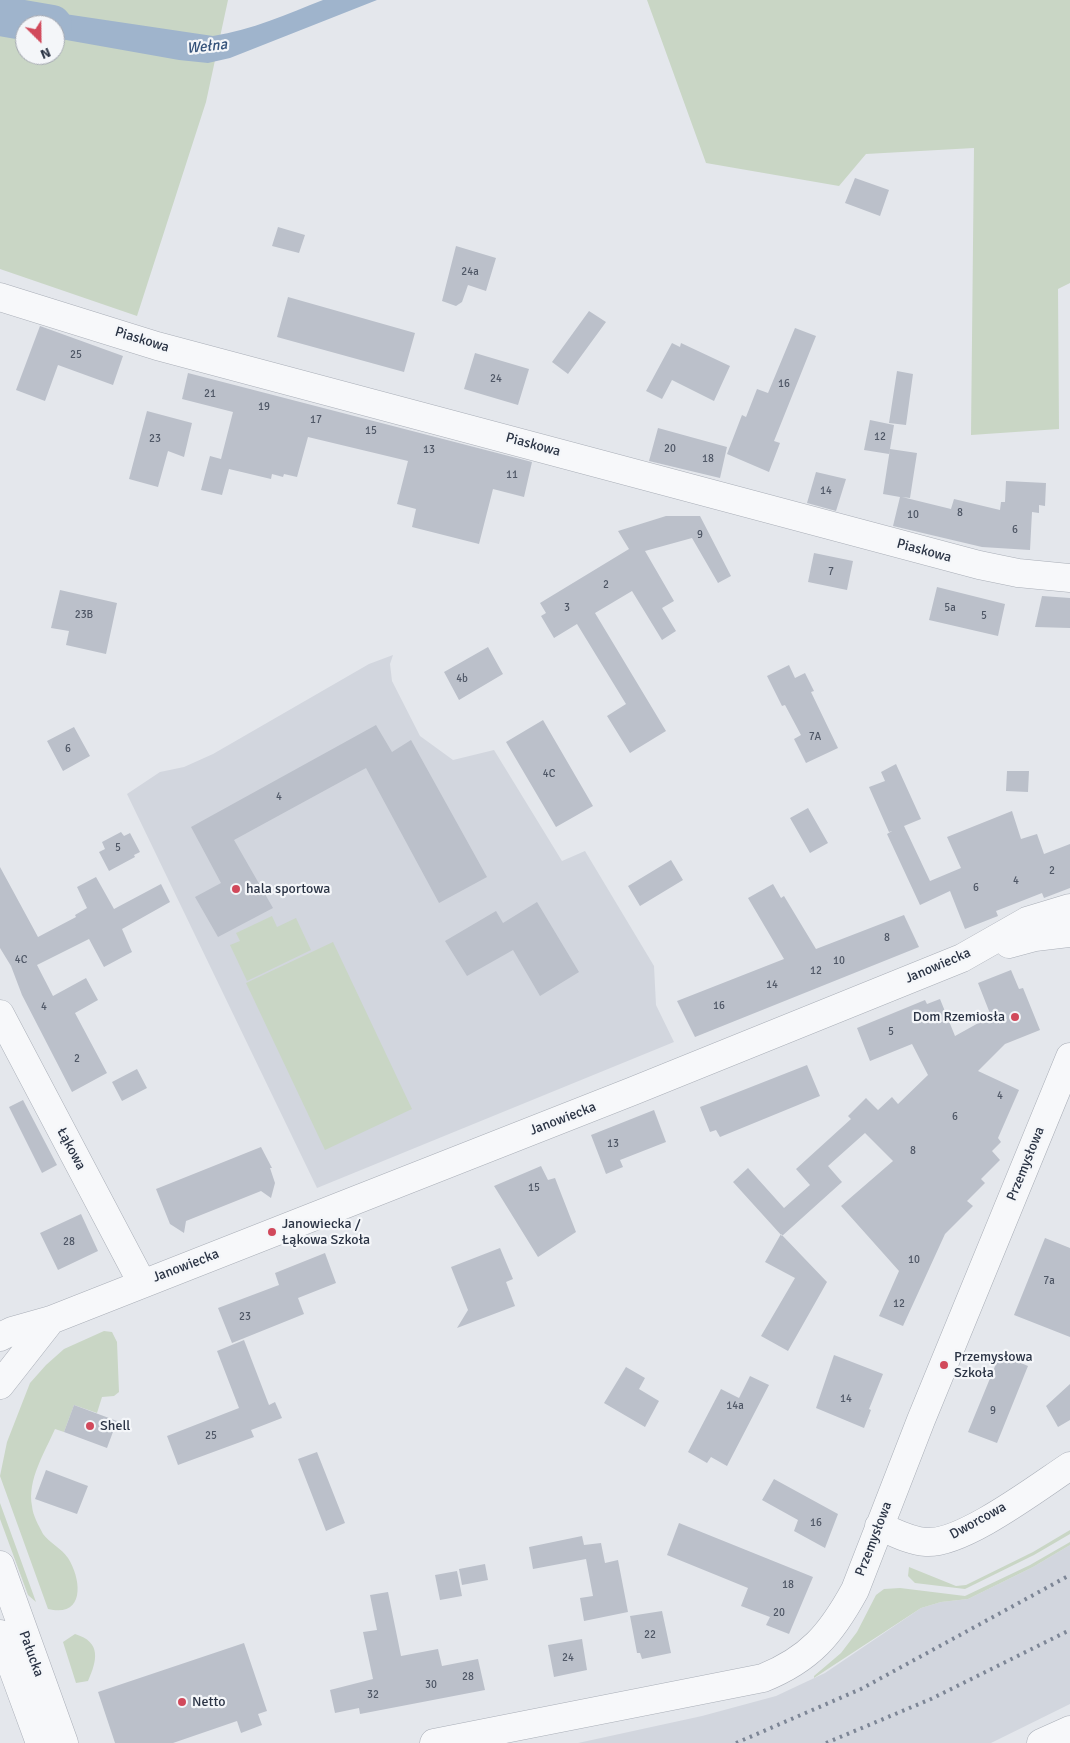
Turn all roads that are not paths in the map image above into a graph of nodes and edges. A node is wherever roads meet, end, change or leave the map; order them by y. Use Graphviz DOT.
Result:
graph roads {
  1 [pos="0,297"];
  2 [pos="1070,578"];
  3 [pos="1070,908"];
  4 [pos="1070,933"];
  5 [pos="962,958"];
  6 [pos="0,1014"];
  7 [pos="1070,1057"];
  8 [pos="142,1284"];
  9 [pos="51,1320"];
  10 [pos="0,1337"];
  11 [pos="0,1385"];
  12 [pos="1070,1466"];
  13 [pos="879,1526"];
  14 [pos="0,1565"];
  15 [pos="2,1649"];
  16 [pos="1070,1730"];
  17 [pos="40,1743"];
  18 [pos="64,1743"];
  19 [pos="434,1743"];
  20 [pos="1041,1743"];
  1 -- 2 [label="street, Piaskowa"];
  3 -- 5 [label="street, Janowiecka"];
  4 -- 5 [label="street"];
  5 -- 8 [label="street, Janowiecka"];
  6 -- 8 [label="street, Łąkowa"];
  7 -- 13 [label="street, Przemysłowa"];
  8 -- 9 [label="street, Janowiecka"];
  9 -- 10 [label="street, Janowiecka"];
  9 -- 11 [label="street"];
  12 -- 13 [label="street, Dworcowa"];
  13 -- 19 [label="street, Przemysłowa"];
  14 -- 18 [label="street, Pałucka"];
  15 -- 17 [label="street, Pałucka"];
  16 -- 20 [label="street"];
}
